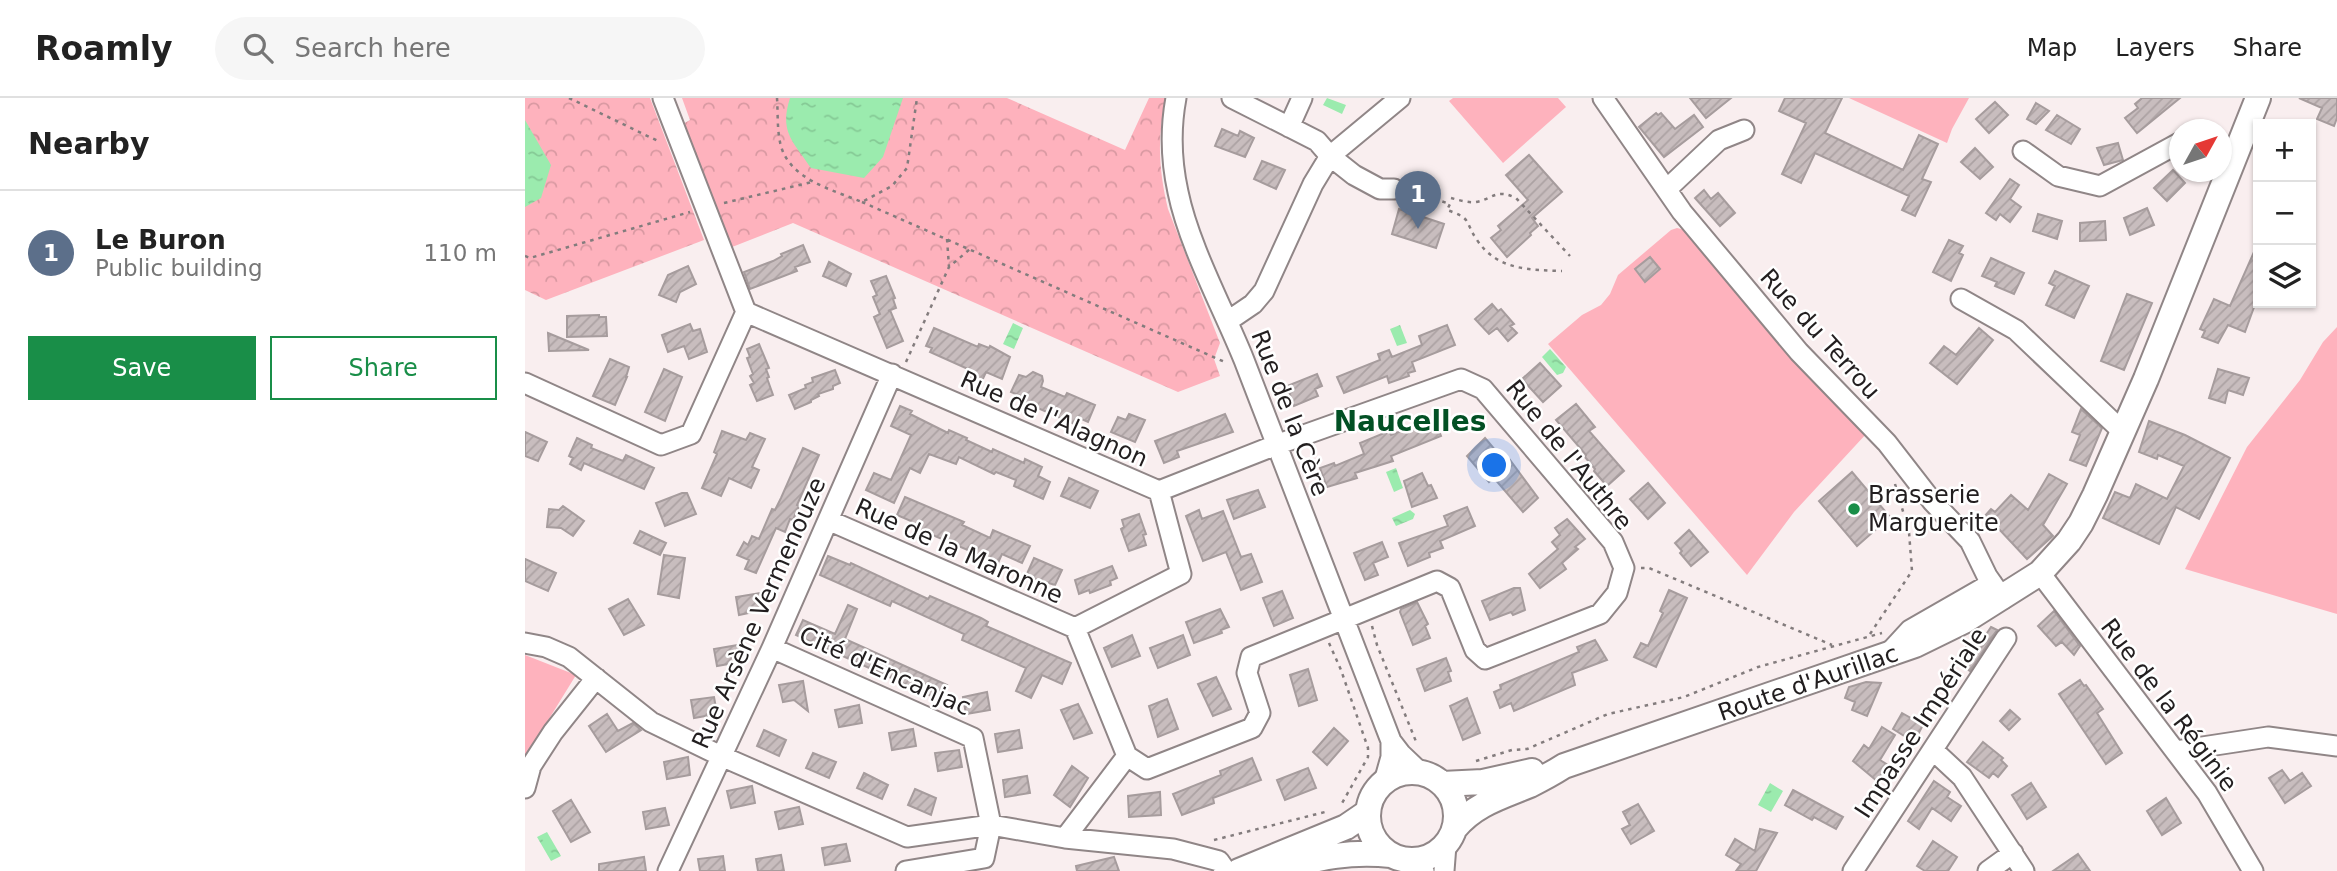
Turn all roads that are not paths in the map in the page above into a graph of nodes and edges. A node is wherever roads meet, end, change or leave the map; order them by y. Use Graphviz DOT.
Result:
graph roads {
  1 [pos="663,98"];
  2 [pos="1176,98"];
  3 [pos="1232,98"];
  4 [pos="1302,98"];
  5 [pos="1399,98"];
  6 [pos="1603,98"];
  7 [pos="2258,98"];
  8 [pos="1289,127"];
  9 [pos="1744,130"];
  10 [pos="2232,146"];
  11 [pos="2169,148"];
  12 [pos="2023,151"];
  13 [pos="1330,156"];
  14 [pos="2217,182"];
  15 [pos="1394,189"];
  16 [pos="1667,189"];
  17 [pos="1961,299"];
  18 [pos="746,312"];
  19 [pos="1229,321"];
  20 [pos="896,376"];
  21 [pos="525,383"];
  22 [pos="2122,432"];
  23 [pos="1276,445"];
  24 [pos="1159,492"];
  25 [pos="828,520"];
  26 [pos="2041,573"];
  27 [pos="1997,591"];
  28 [pos="1343,619"];
  29 [pos="1075,628"];
  30 [pos="2006,638"];
  31 [pos="525,643"];
  32 [pos="772,648"];
  33 [pos="596,678"];
  34 [pos="1391,741"];
  35 [pos="2337,746"];
  36 [pos="1934,751"];
  37 [pos="2176,751"];
  38 [pos="721,756"];
  39 [pos="1127,756"];
  40 [pos="1564,766"];
  41 [pos="1427,768"];
  42 [pos="1384,782"];
  43 [pos="525,788"];
  44 [pos="1368,812"];
  45 [pos="991,825"];
  46 [pos="1450,837"];
  47 [pos="1065,838"];
  48 [pos="2013,853"];
  49 [pos="1408,862"];
  50 [pos="668,871"];
  51 [pos="906,871"];
  52 [pos="1226,871"];
  53 [pos="1239,871"];
  54 [pos="1271,871"];
  55 [pos="1444,871"];
  56 [pos="1853,871"];
  57 [pos="1988,871"];
  58 [pos="2024,871"];
  59 [pos="2253,871"];
  1 -- 18 [label="street"];
  2 -- 19 [label="street, Rue de la Cère"];
  3 -- 8 [label="street"];
  4 -- 8 [label="street"];
  5 -- 13 [label="street"];
  6 -- 16 [label="street, Rue du Terrou"];
  7 -- 10 [label="main road, Route d'Aurillac"];
  8 -- 13 [label="street"];
  9 -- 16 [label="street"];
  11 -- 12 [label="street"];
  13 -- 15 [label="street"];
  13 -- 19 [label="street"];
  14 -- 22 [label="main road, Route d'Aurillac"];
  16 -- 27 [label="street, Rue du Terrou"];
  17 -- 22 [label="street"];
  18 -- 20 [label="street, Rue de l'Alagnon"];
  18 -- 21 [label="street"];
  19 -- 23 [label="street, Rue de la Cère"];
  20 -- 24 [label="street, Rue de l'Alagnon"];
  20 -- 25 [label="street, Rue Arsène Vermenouze"];
  22 -- 26 [label="main road, Route d'Aurillac"];
  23 -- 24 [label="street, Rue de l'Alagnon"];
  23 -- 28 [label="street, Rue de la Cère"];
  23 -- 28 [label="street, Rue de l'Authre"];
  24 -- 29 [label="street, Rue de la Maronne"];
  25 -- 29 [label="street, Rue de la Maronne"];
  25 -- 32 [label="street, Rue Arsène Vermenouze"];
  26 -- 27 [label="main road, Route d'Aurillac"];
  26 -- 37 [label="street, Rue de la Réginie"];
  27 -- 40 [label="main road, Route d'Aurillac"];
  28 -- 34 [label="street, Rue de la Cère"];
  28 -- 39 [label="street, Rue de l'Authre"];
  29 -- 39 [label="street"];
  30 -- 36 [label="street, Impasse Impériale"];
  31 -- 33 [label="street"];
  32 -- 38 [label="street, Rue Arsène Vermenouze"];
  32 -- 45 [label="street, Cité d'Encanjac"];
  33 -- 38 [label="street"];
  33 -- 43 [label="street"];
  34 -- 41 [label="street, Rue de la Cère"];
  34 -- 42 [label="street, Rue de la Cère"];
  35 -- 37 [label="street"];
  36 -- 48 [label="street"];
  36 -- 56 [label="street, Impasse Impériale"];
  37 -- 59 [label="street, Rue de la Réginie"];
  38 -- 45 [label="street"];
  38 -- 50 [label="street, Rue Arsène Vermenouze"];
  39 -- 47 [label="street"];
  40 -- 41 [label="main road, Route d'Aurillac"];
  40 -- 46 [label="main road, Route d'Aurillac"];
  41 -- 42 [label="main road"];
  41 -- 46 [label="main road"];
  42 -- 44 [label="main road"];
  44 -- 49 [label="main road"];
  44 -- 53 [label="main road"];
  45 -- 47 [label="street"];
  45 -- 51 [label="street, Cité d'Encanjac"];
  46 -- 49 [label="main road"];
  46 -- 55 [label="street"];
  47 -- 52 [label="street"];
  48 -- 57 [label="street"];
  48 -- 58 [label="street"];
  49 -- 54 [label="main road"];
}
